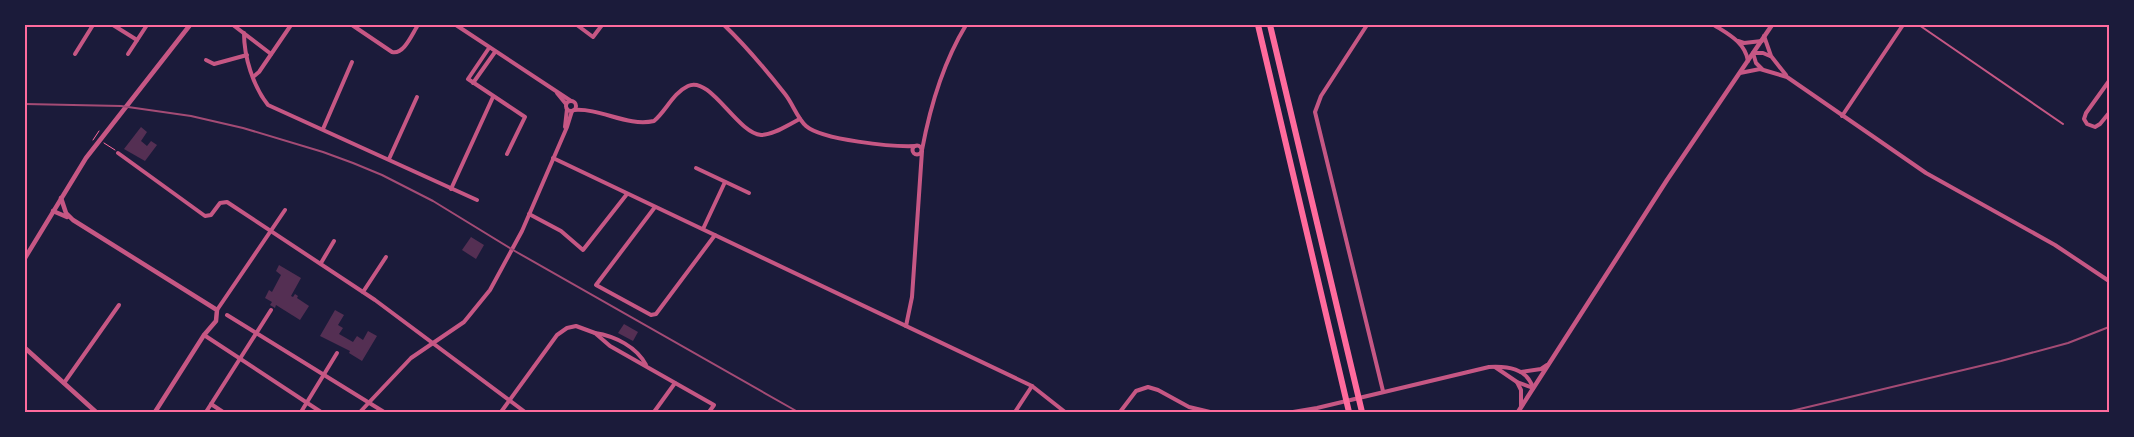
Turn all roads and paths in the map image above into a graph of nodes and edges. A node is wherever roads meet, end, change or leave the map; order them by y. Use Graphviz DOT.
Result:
graph roads {
  1 [pos="93,25"];
  2 [pos="113,25"];
  3 [pos="147,25"];
  4 [pos="190,25"];
  5 [pos="233,25"];
  6 [pos="291,25"];
  7 [pos="352,25"];
  8 [pos="418,25"];
  9 [pos="456,25"];
  10 [pos="577,25"];
  11 [pos="602,25"];
  12 [pos="724,25"];
  13 [pos="966,25"];
  14 [pos="1258,25"];
  15 [pos="1270,25"];
  16 [pos="1367,25"];
  17 [pos="1714,25"];
  18 [pos="1772,25"];
  19 [pos="1903,25"];
  20 [pos="1919,25"];
  21 [pos="244,33"];
  22 [pos="1763,38"];
  23 [pos="137,40"];
  24 [pos="1738,41"];
  25 [pos="489,48"];
  26 [pos="495,52"];
  27 [pos="1753,53"];
  28 [pos="75,54"];
  29 [pos="128,54"];
  30 [pos="271,54"];
  31 [pos="247,55"];
  32 [pos="1770,56"];
  33 [pos="206,60"];
  34 [pos="1748,61"];
  35 [pos="352,62"];
  36 [pos="1764,70"];
  37 [pos="1740,73"];
  38 [pos="253,77"];
  39 [pos="1787,77"];
  40 [pos="2109,82"];
  41 [pos="473,83"];
  42 [pos="416,97"];
  43 [pos="493,97"];
  44 [pos="570,102"];
  45 [pos="584,109"];
  46 [pos="571,110"];
  47 [pos="2109,113"];
  48 [pos="1842,116"];
  49 [pos="800,119"];
  50 [pos="2063,124"];
  51 [pos="323,130"];
  52 [pos="924,135"];
  53 [pos="97,138"];
  54 [pos="900,146"];
  55 [pos="915,146"];
  56 [pos="922,151"];
  57 [pos="118,153"];
  58 [pos="914,153"];
  59 [pos="507,154"];
  60 [pos="553,158"];
  61 [pos="389,159"];
  62 [pos="696,168"];
  63 [pos="920,169"];
  64 [pos="725,182"];
  65 [pos="451,189"];
  66 [pos="749,193"];
  67 [pos="627,194"];
  68 [pos="61,198"];
  69 [pos="477,200"];
  70 [pos="655,206"];
  71 [pos="285,210"];
  72 [pos="53,211"];
  73 [pos="529,214"];
  74 [pos="73,220"];
  75 [pos="703,230"];
  76 [pos="272,231"];
  77 [pos="715,235"];
  78 [pos="334,241"];
  79 [pos="386,257"];
  80 [pos="25,258"];
  81 [pos="321,262"];
  82 [pos="2109,281"];
  83 [pos="363,292"];
  84 [pos="119,305"];
  85 [pos="217,310"];
  86 [pos="271,310"];
  87 [pos="227,315"];
  88 [pos="906,326"];
  89 [pos="595,333"];
  90 [pos="256,334"];
  91 [pos="204,335"];
  92 [pos="431,343"];
  93 [pos="25,348"];
  94 [pos="337,354"];
  95 [pos="238,359"];
  96 [pos="646,366"];
  97 [pos="1547,366"];
  98 [pos="1495,367"];
  99 [pos="1521,372"];
  100 [pos="325,375"];
  101 [pos="1517,382"];
  102 [pos="64,383"];
  103 [pos="675,383"];
  104 [pos="1032,386"];
  105 [pos="1533,388"];
  106 [pos="1384,391"];
  107 [pos="509,401"];
  108 [pos="368,402"];
  109 [pos="307,403"];
  110 [pos="211,404"];
  111 [pos="1519,410"];
  112 [pos="96,412"];
  113 [pos="155,412"];
  114 [pos="206,412"];
  115 [pos="223,412"];
  116 [pos="301,412"];
  117 [pos="321,412"];
  118 [pos="360,412"];
  119 [pos="384,412"];
  120 [pos="501,412"];
  121 [pos="525,412"];
  122 [pos="654,412"];
  123 [pos="709,412"];
  124 [pos="1015,412"];
  125 [pos="1065,412"];
  126 [pos="1120,412"];
  127 [pos="1210,412"];
  128 [pos="1293,412"];
  129 [pos="1349,412"];
  130 [pos="1362,412"];
  1 -- 28 [label="street"];
  2 -- 23 [label="street"];
  3 -- 23 [label="street"];
  4 -- 53 [label="street"];
  5 -- 21 [label="street"];
  6 -- 30 [label="street"];
  7 -- 8 [label="street"];
  9 -- 25 [label="street"];
  10 -- 11 [label="street"];
  12 -- 49 [label="street"];
  13 -- 52 [label="street"];
  14 -- 129 [label="highway"];
  15 -- 130 [label="highway"];
  16 -- 106 [label="street"];
  17 -- 24 [label="street"];
  18 -- 22 [label="street"];
  19 -- 48 [label="street"];
  20 -- 50 [label="lane"];
  21 -- 30 [label="street"];
  21 -- 31 [label="street"];
  22 -- 24 [label="street"];
  22 -- 27 [label="street"];
  22 -- 32 [label="street"];
  23 -- 29 [label="street"];
  24 -- 34 [label="street"];
  25 -- 26 [label="street"];
  25 -- 41 [label="street"];
  26 -- 41 [label="street"];
  26 -- 44 [label="street"];
  27 -- 32 [label="street"];
  27 -- 34 [label="street"];
  27 -- 36 [label="street"];
  30 -- 38 [label="street"];
  31 -- 33 [label="street"];
  31 -- 38 [label="street"];
  32 -- 39 [label="street"];
  34 -- 37 [label="street"];
  35 -- 51 [label="street"];
  36 -- 37 [label="street"];
  36 -- 39 [label="street"];
  37 -- 97 [label="street"];
  38 -- 51 [label="street"];
  39 -- 48 [label="street"];
  40 -- 47 [label="street"];
  41 -- 43 [label="street"];
  42 -- 61 [label="street"];
  43 -- 59 [label="street"];
  43 -- 65 [label="street"];
  44 -- 45 [label="street"];
  44 -- 46 [label="street"];
  44 -- 46 [label="street"];
  45 -- 46 [label="street"];
  45 -- 49 [label="street"];
  46 -- 60 [label="street"];
  48 -- 82 [label="street"];
  49 -- 54 [label="street"];
  51 -- 61 [label="street"];
  52 -- 55 [label="street"];
  52 -- 56 [label="street"];
  53 -- 57 [label="path"];
  53 -- 68 [label="street"];
  54 -- 55 [label="street"];
  54 -- 58 [label="street"];
  55 -- 56 [label="street"];
  55 -- 58 [label="street"];
  56 -- 58 [label="street"];
  56 -- 63 [label="street"];
  57 -- 76 [label="street"];
  58 -- 63 [label="street"];
  60 -- 67 [label="street"];
  60 -- 73 [label="street"];
  61 -- 65 [label="street"];
  62 -- 64 [label="street"];
  63 -- 88 [label="street"];
  64 -- 66 [label="street"];
  64 -- 75 [label="street"];
  65 -- 69 [label="street"];
  67 -- 70 [label="street"];
  67 -- 73 [label="street"];
  68 -- 72 [label="street"];
  68 -- 74 [label="street"];
  70 -- 75 [label="street"];
  70 -- 77 [label="street"];
  71 -- 76 [label="street"];
  72 -- 74 [label="street"];
  72 -- 80 [label="street"];
  73 -- 92 [label="street"];
  74 -- 85 [label="street"];
  75 -- 77 [label="street"];
  76 -- 81 [label="street"];
  76 -- 85 [label="street"];
  77 -- 88 [label="street"];
  78 -- 81 [label="street"];
  79 -- 83 [label="street"];
  81 -- 83 [label="street"];
  83 -- 92 [label="street"];
  84 -- 102 [label="street"];
  85 -- 91 [label="street"];
  86 -- 90 [label="street"];
  87 -- 90 [label="street"];
  88 -- 104 [label="street"];
  89 -- 96 [label="street"];
  89 -- 96 [label="street"];
  89 -- 107 [label="street"];
  90 -- 95 [label="street"];
  90 -- 100 [label="street"];
  91 -- 95 [label="street"];
  91 -- 113 [label="street"];
  92 -- 107 [label="street"];
  92 -- 108 [label="street"];
  93 -- 102 [label="street"];
  94 -- 100 [label="street"];
  95 -- 109 [label="street"];
  95 -- 110 [label="street"];
  96 -- 103 [label="street"];
  97 -- 99 [label="street"];
  97 -- 105 [label="street"];
  98 -- 99 [label="street"];
  98 -- 101 [label="street"];
  98 -- 106 [label="street"];
  99 -- 105 [label="street"];
  100 -- 108 [label="street"];
  100 -- 109 [label="street"];
  101 -- 105 [label="street"];
  101 -- 111 [label="street"];
  102 -- 112 [label="street"];
  103 -- 122 [label="street"];
  103 -- 123 [label="street"];
  104 -- 124 [label="street"];
  104 -- 125 [label="street"];
  105 -- 111 [label="street"];
  106 -- 128 [label="street"];
  107 -- 120 [label="street"];
  107 -- 121 [label="street"];
  108 -- 118 [label="street"];
  108 -- 119 [label="street"];
  109 -- 116 [label="street"];
  109 -- 117 [label="street"];
  110 -- 114 [label="street"];
  110 -- 115 [label="street"];
  126 -- 127 [label="street"];
}
